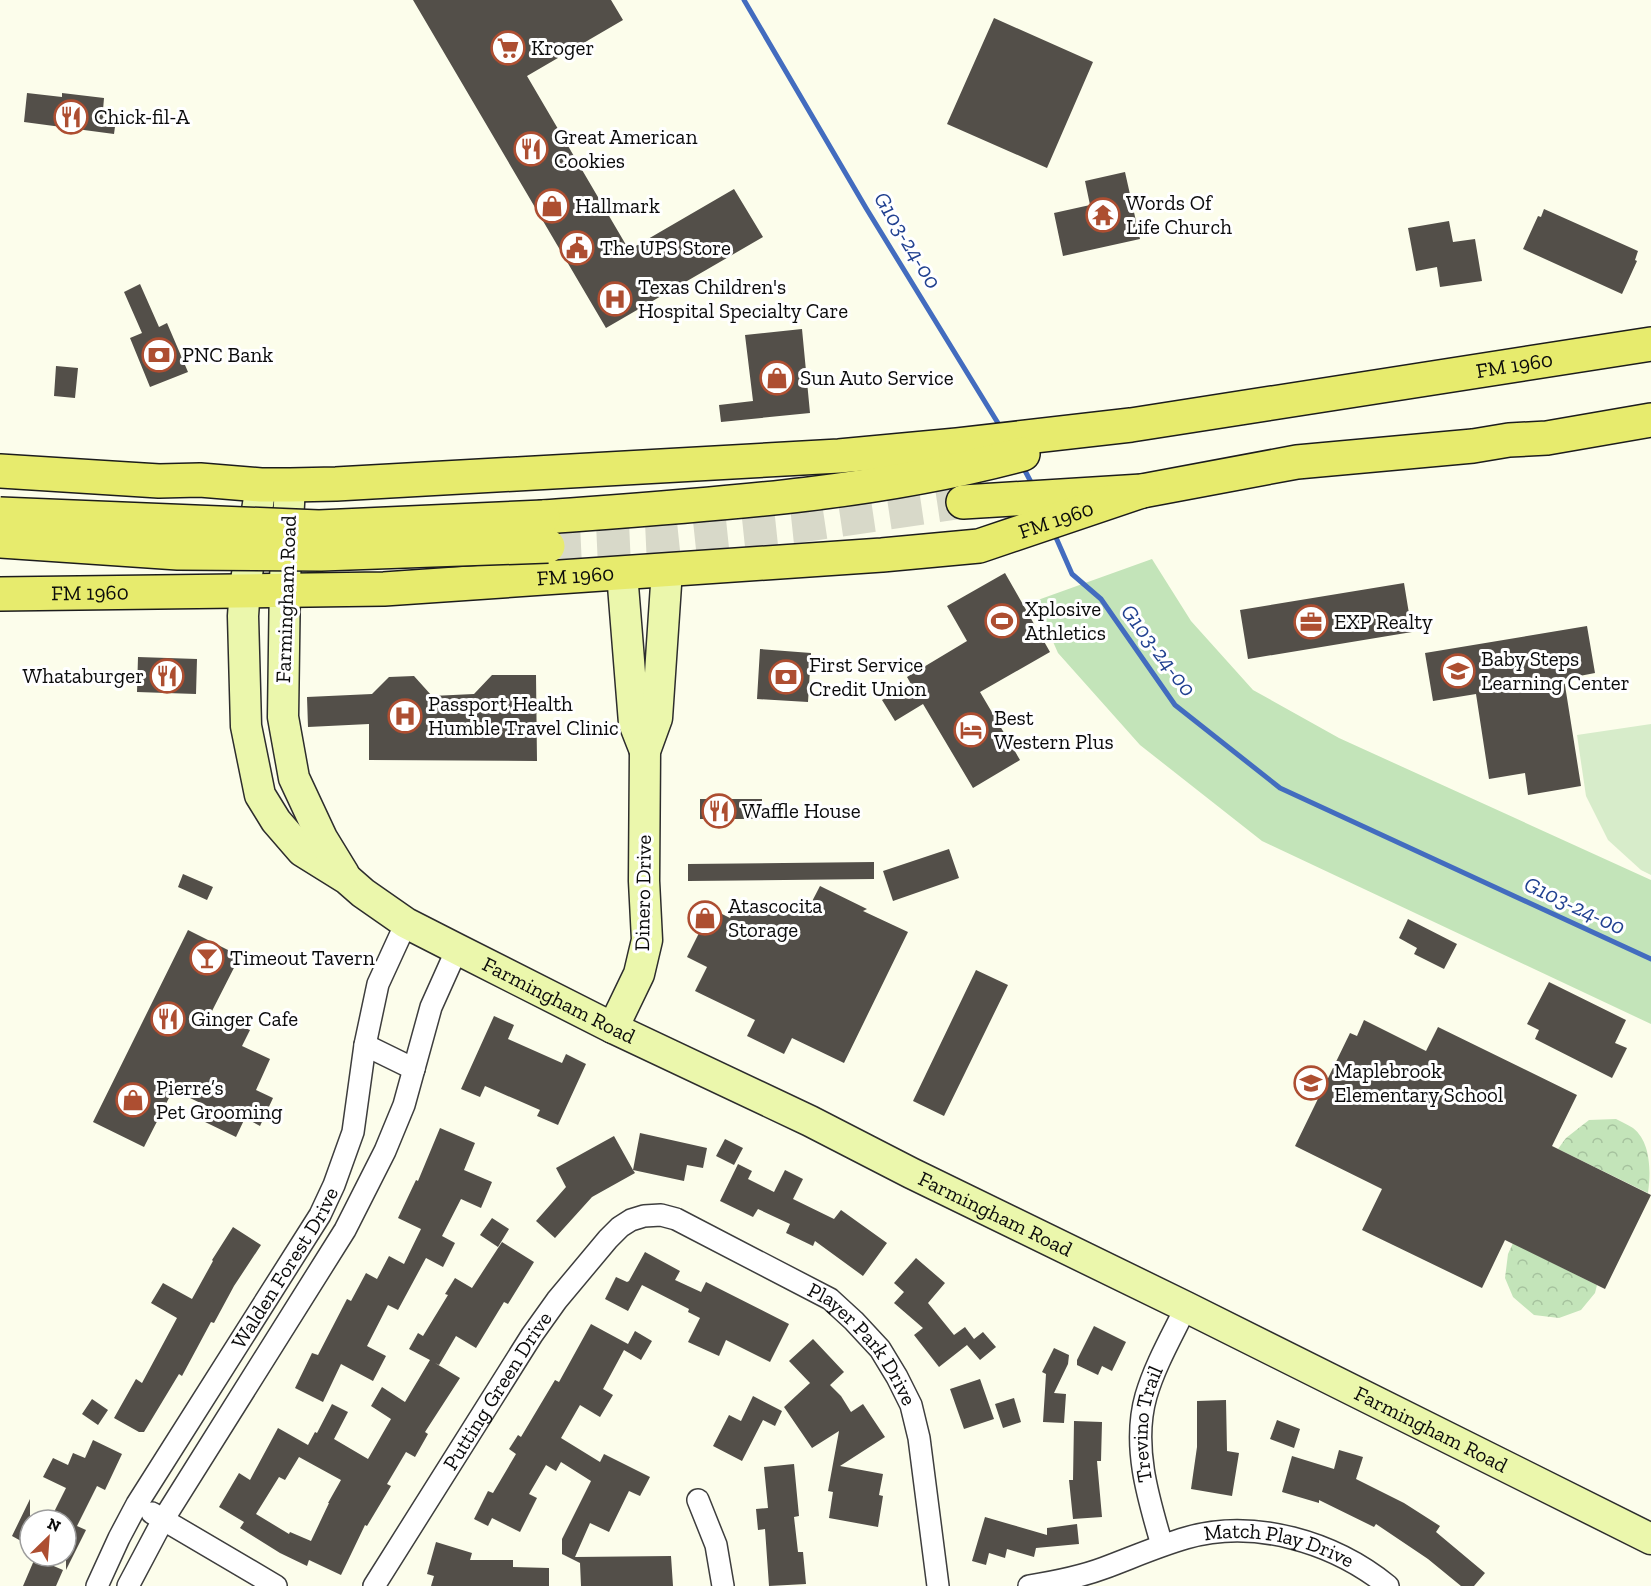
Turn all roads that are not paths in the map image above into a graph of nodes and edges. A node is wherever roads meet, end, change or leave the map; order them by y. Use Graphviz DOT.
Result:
graph roads {
  1 [pos="1651,344"];
  2 [pos="1651,420"];
  3 [pos="965,456"];
  4 [pos="0,471"];
  5 [pos="275,485"];
  6 [pos="1154,489"];
  7 [pos="963,502"];
  8 [pos="0,514"];
  9 [pos="546,531"];
  10 [pos="0,541"];
  11 [pos="667,570"];
  12 [pos="622,573"];
  13 [pos="245,591"];
  14 [pos="285,591"];
  15 [pos="0,594"];
  16 [pos="645,752"];
  17 [pos="259,790"];
  18 [pos="322,838"];
  19 [pos="347,879"];
  20 [pos="406,922"];
  21 [pos="458,949"];
  22 [pos="613,1028"];
  23 [pos="365,1045"];
  24 [pos="414,1069"];
  25 [pos="320,1215"];
  26 [pos="644,1216"];
  27 [pos="345,1230"];
  28 [pos="1186,1307"];
  29 [pos="698,1500"];
  30 [pos="137,1504"];
  31 [pos="163,1520"];
  32 [pos="1651,1539"];
  33 [pos="1162,1545"];
  34 [pos="97,1586"];
  35 [pos="128,1586"];
  36 [pos="276,1586"];
  37 [pos="374,1586"];
  38 [pos="723,1586"];
  39 [pos="938,1586"];
  40 [pos="1029,1586"];
  41 [pos="1388,1586"];
  1 -- 3 [label="main road, FM 1960 / FM 1960"];
  2 -- 6 [label="main road, FM 1960 / FM 1960"];
  3 -- 5 [label="main road, FM 1960"];
  3 -- 9 [label="main road, FM 1960"];
  4 -- 5 [label="main road, FM 1960"];
  5 -- 13 [label="street, Farmingham Road"];
  5 -- 14 [label="street, Farmingham Road"];
  6 -- 7 [label="main road, FM 1960"];
  6 -- 11 [label="main road, FM 1960 / FM 1960"];
  8 -- 9 [label="main road, FM 1960, bridge"];
  9 -- 10 [label="main road, FM 1960, bridge"];
  11 -- 12 [label="main road, FM 1960 / FM 1960"];
  11 -- 16 [label="street, Dinero Drive"];
  12 -- 14 [label="main road, FM 1960 / FM 1960"];
  12 -- 16 [label="street, Dinero Drive"];
  13 -- 14 [label="main road, FM 1960 / FM 1960"];
  13 -- 15 [label="main road, FM 1960 / FM 1960"];
  13 -- 17 [label="street, Farmingham Road"];
  14 -- 18 [label="street, Farmingham Road"];
  16 -- 22 [label="street, Dinero Drive"];
  17 -- 18 [label="street"];
  17 -- 19 [label="street, Farmingham Road"];
  18 -- 19 [label="street, Farmingham Road"];
  19 -- 20 [label="street, Farmingham Road"];
  20 -- 21 [label="street, Farmingham Road"];
  20 -- 23 [label="street, Walden Forest Drive"];
  21 -- 22 [label="street, Farmingham Road"];
  21 -- 24 [label="street, Walden Forest Drive"];
  22 -- 28 [label="street, Farmingham Road"];
  23 -- 24 [label="street"];
  23 -- 25 [label="street, Walden Forest Drive"];
  24 -- 27 [label="street, Walden Forest Drive"];
  25 -- 27 [label="street"];
  25 -- 30 [label="street, Walden Forest Drive"];
  26 -- 37 [label="street, Putting Green Drive"];
  26 -- 39 [label="street, Player Park Drive"];
  27 -- 31 [label="street, Walden Forest Drive"];
  28 -- 32 [label="street, Farmingham Road"];
  28 -- 33 [label="street, Trevino Trail"];
  29 -- 38 [label="street"];
  30 -- 31 [label="street"];
  30 -- 34 [label="street, Walden Forest Drive"];
  31 -- 35 [label="street, Walden Forest Drive"];
  31 -- 36 [label="street"];
  33 -- 40 [label="street, Match Play Drive"];
  33 -- 41 [label="street, Match Play Drive"];
}
